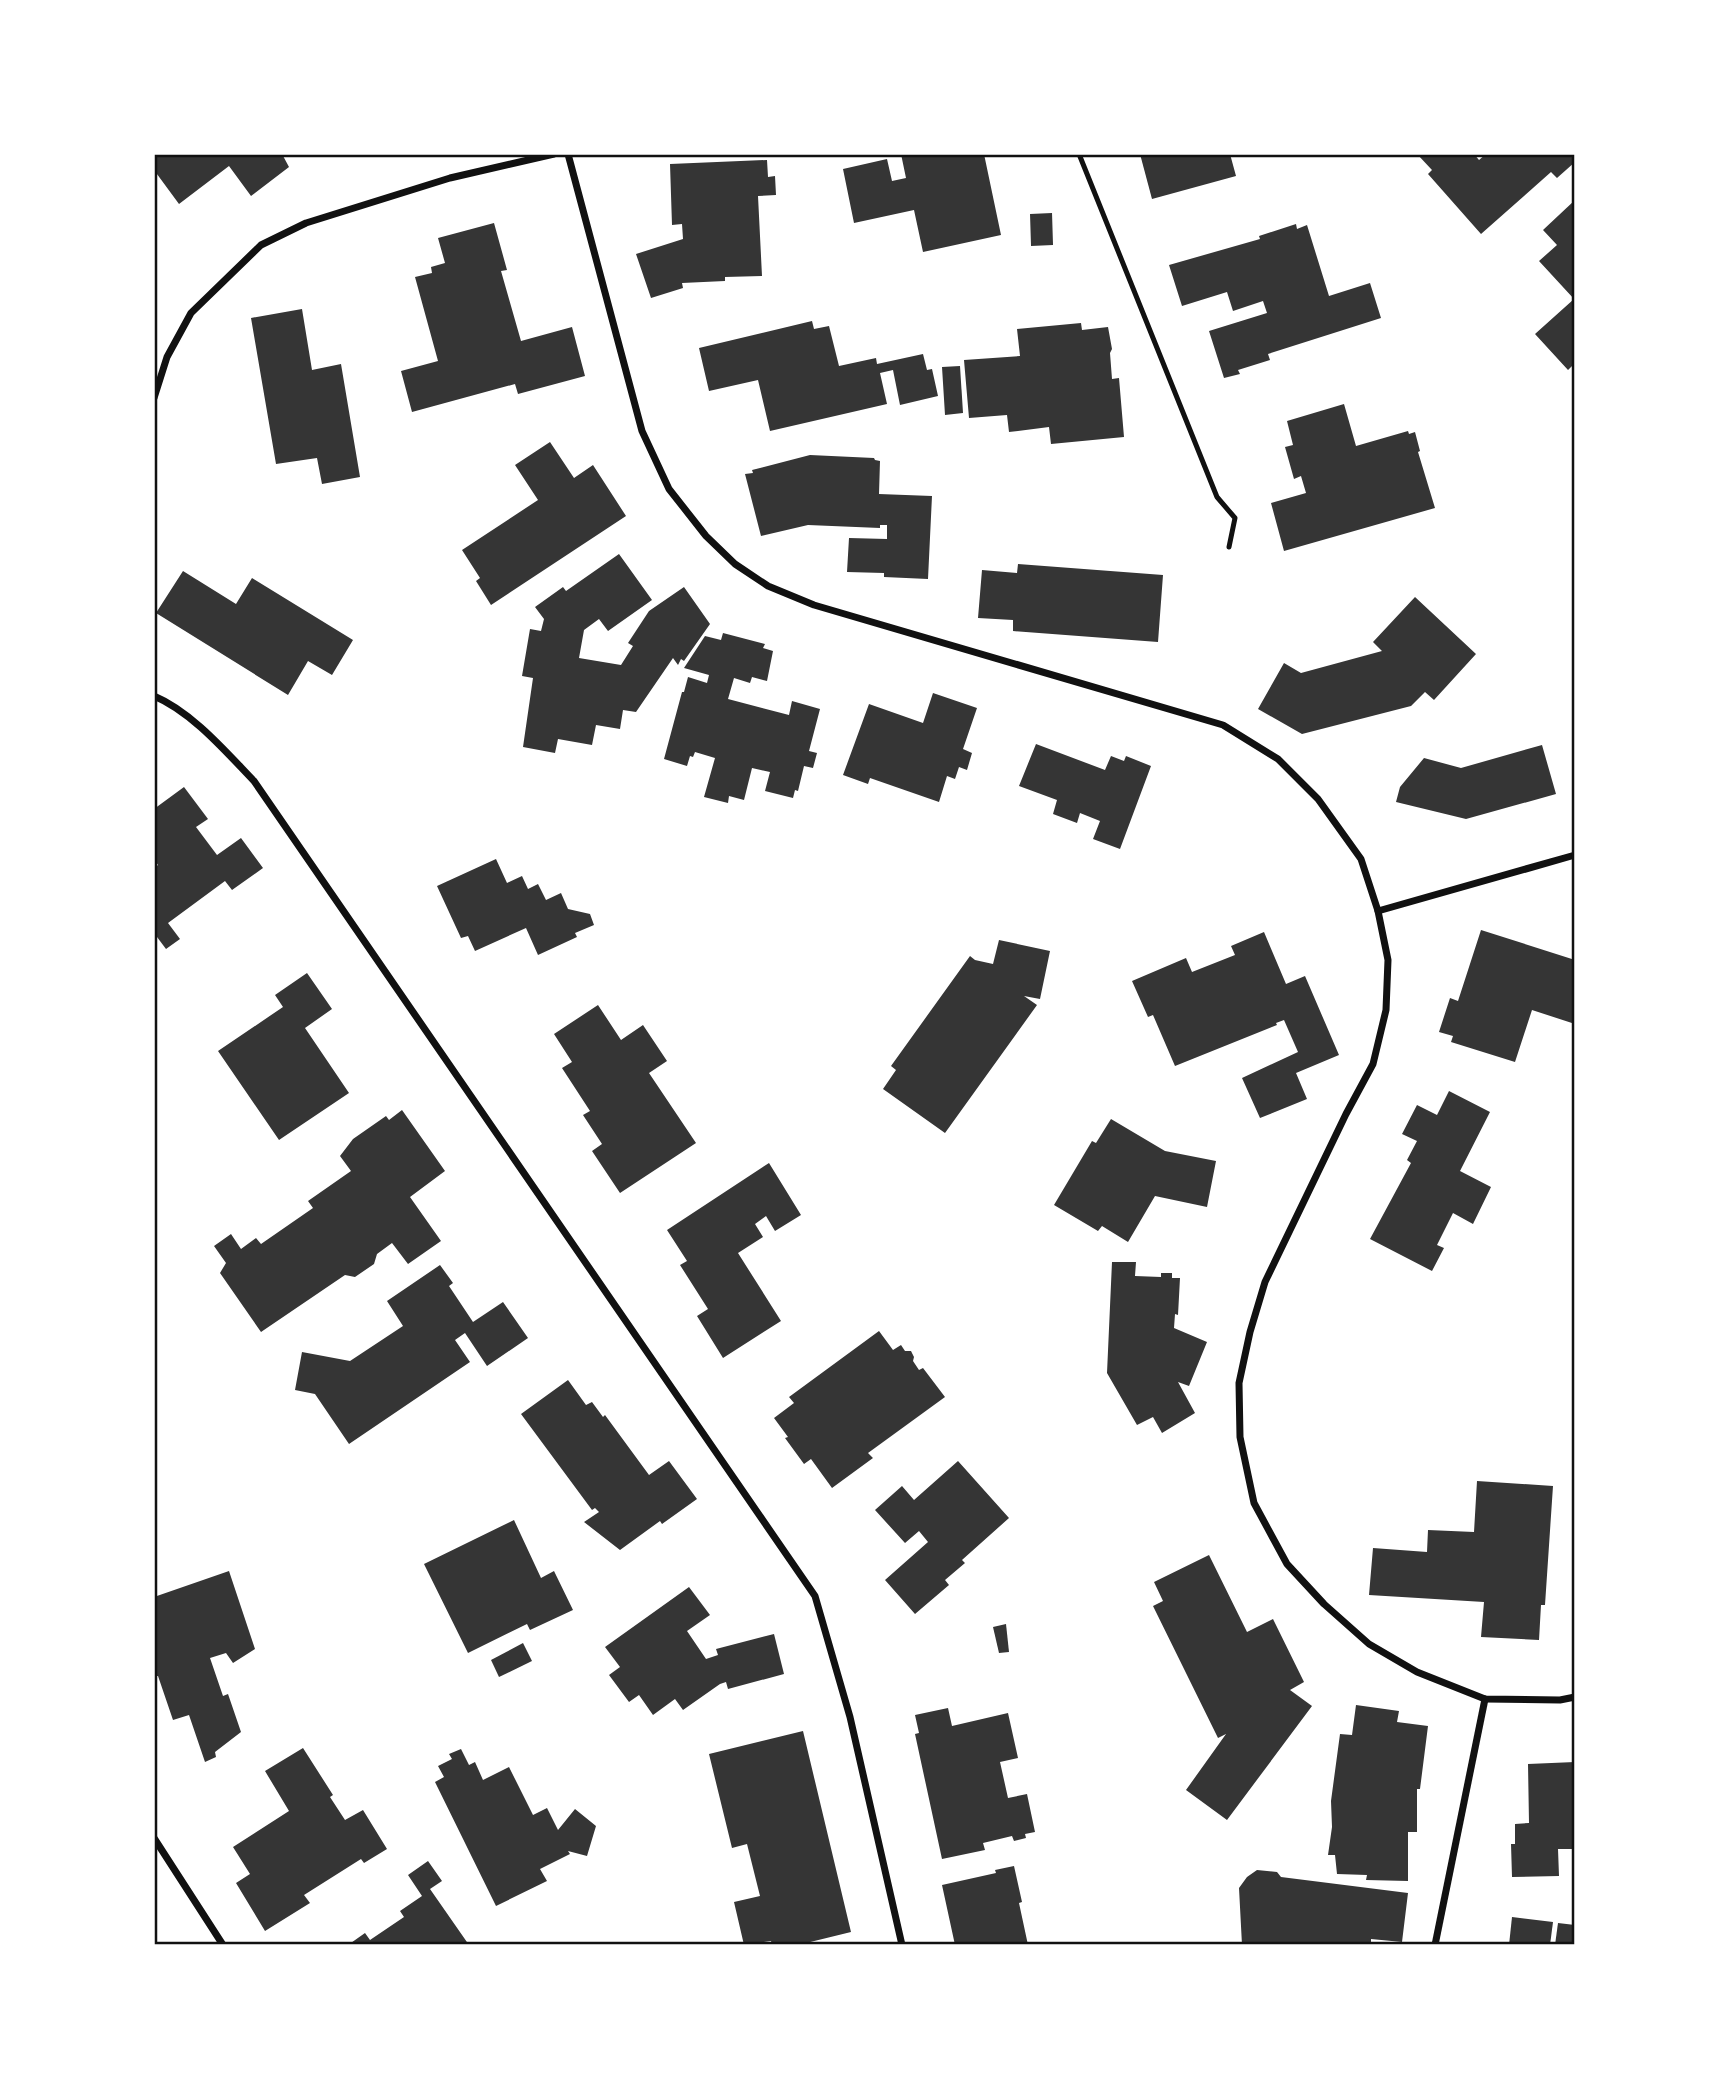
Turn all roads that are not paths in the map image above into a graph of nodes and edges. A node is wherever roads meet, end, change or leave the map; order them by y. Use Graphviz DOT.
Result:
graph roads {
  1 [pos="554,154"];
  2 [pos="568,154"];
  3 [pos="1079,154"];
  4 [pos="154,398"];
  5 [pos="1229,547"];
  6 [pos="154,696"];
  7 [pos="1575,855"];
  8 [pos="1378,912"];
  9 [pos="1575,1697"];
  10 [pos="1485,1699"];
  11 [pos="154,1838"];
  12 [pos="223,1945"];
  13 [pos="902,1945"];
  14 [pos="1436,1945"];
  1 -- 4 [label="street"];
  2 -- 8 [label="street"];
  3 -- 5 [label="lane"];
  6 -- 13 [label="street"];
  7 -- 8 [label="street"];
  8 -- 10 [label="street"];
  9 -- 10 [label="street"];
  10 -- 14 [label="street"];
  11 -- 12 [label="street"];
}
